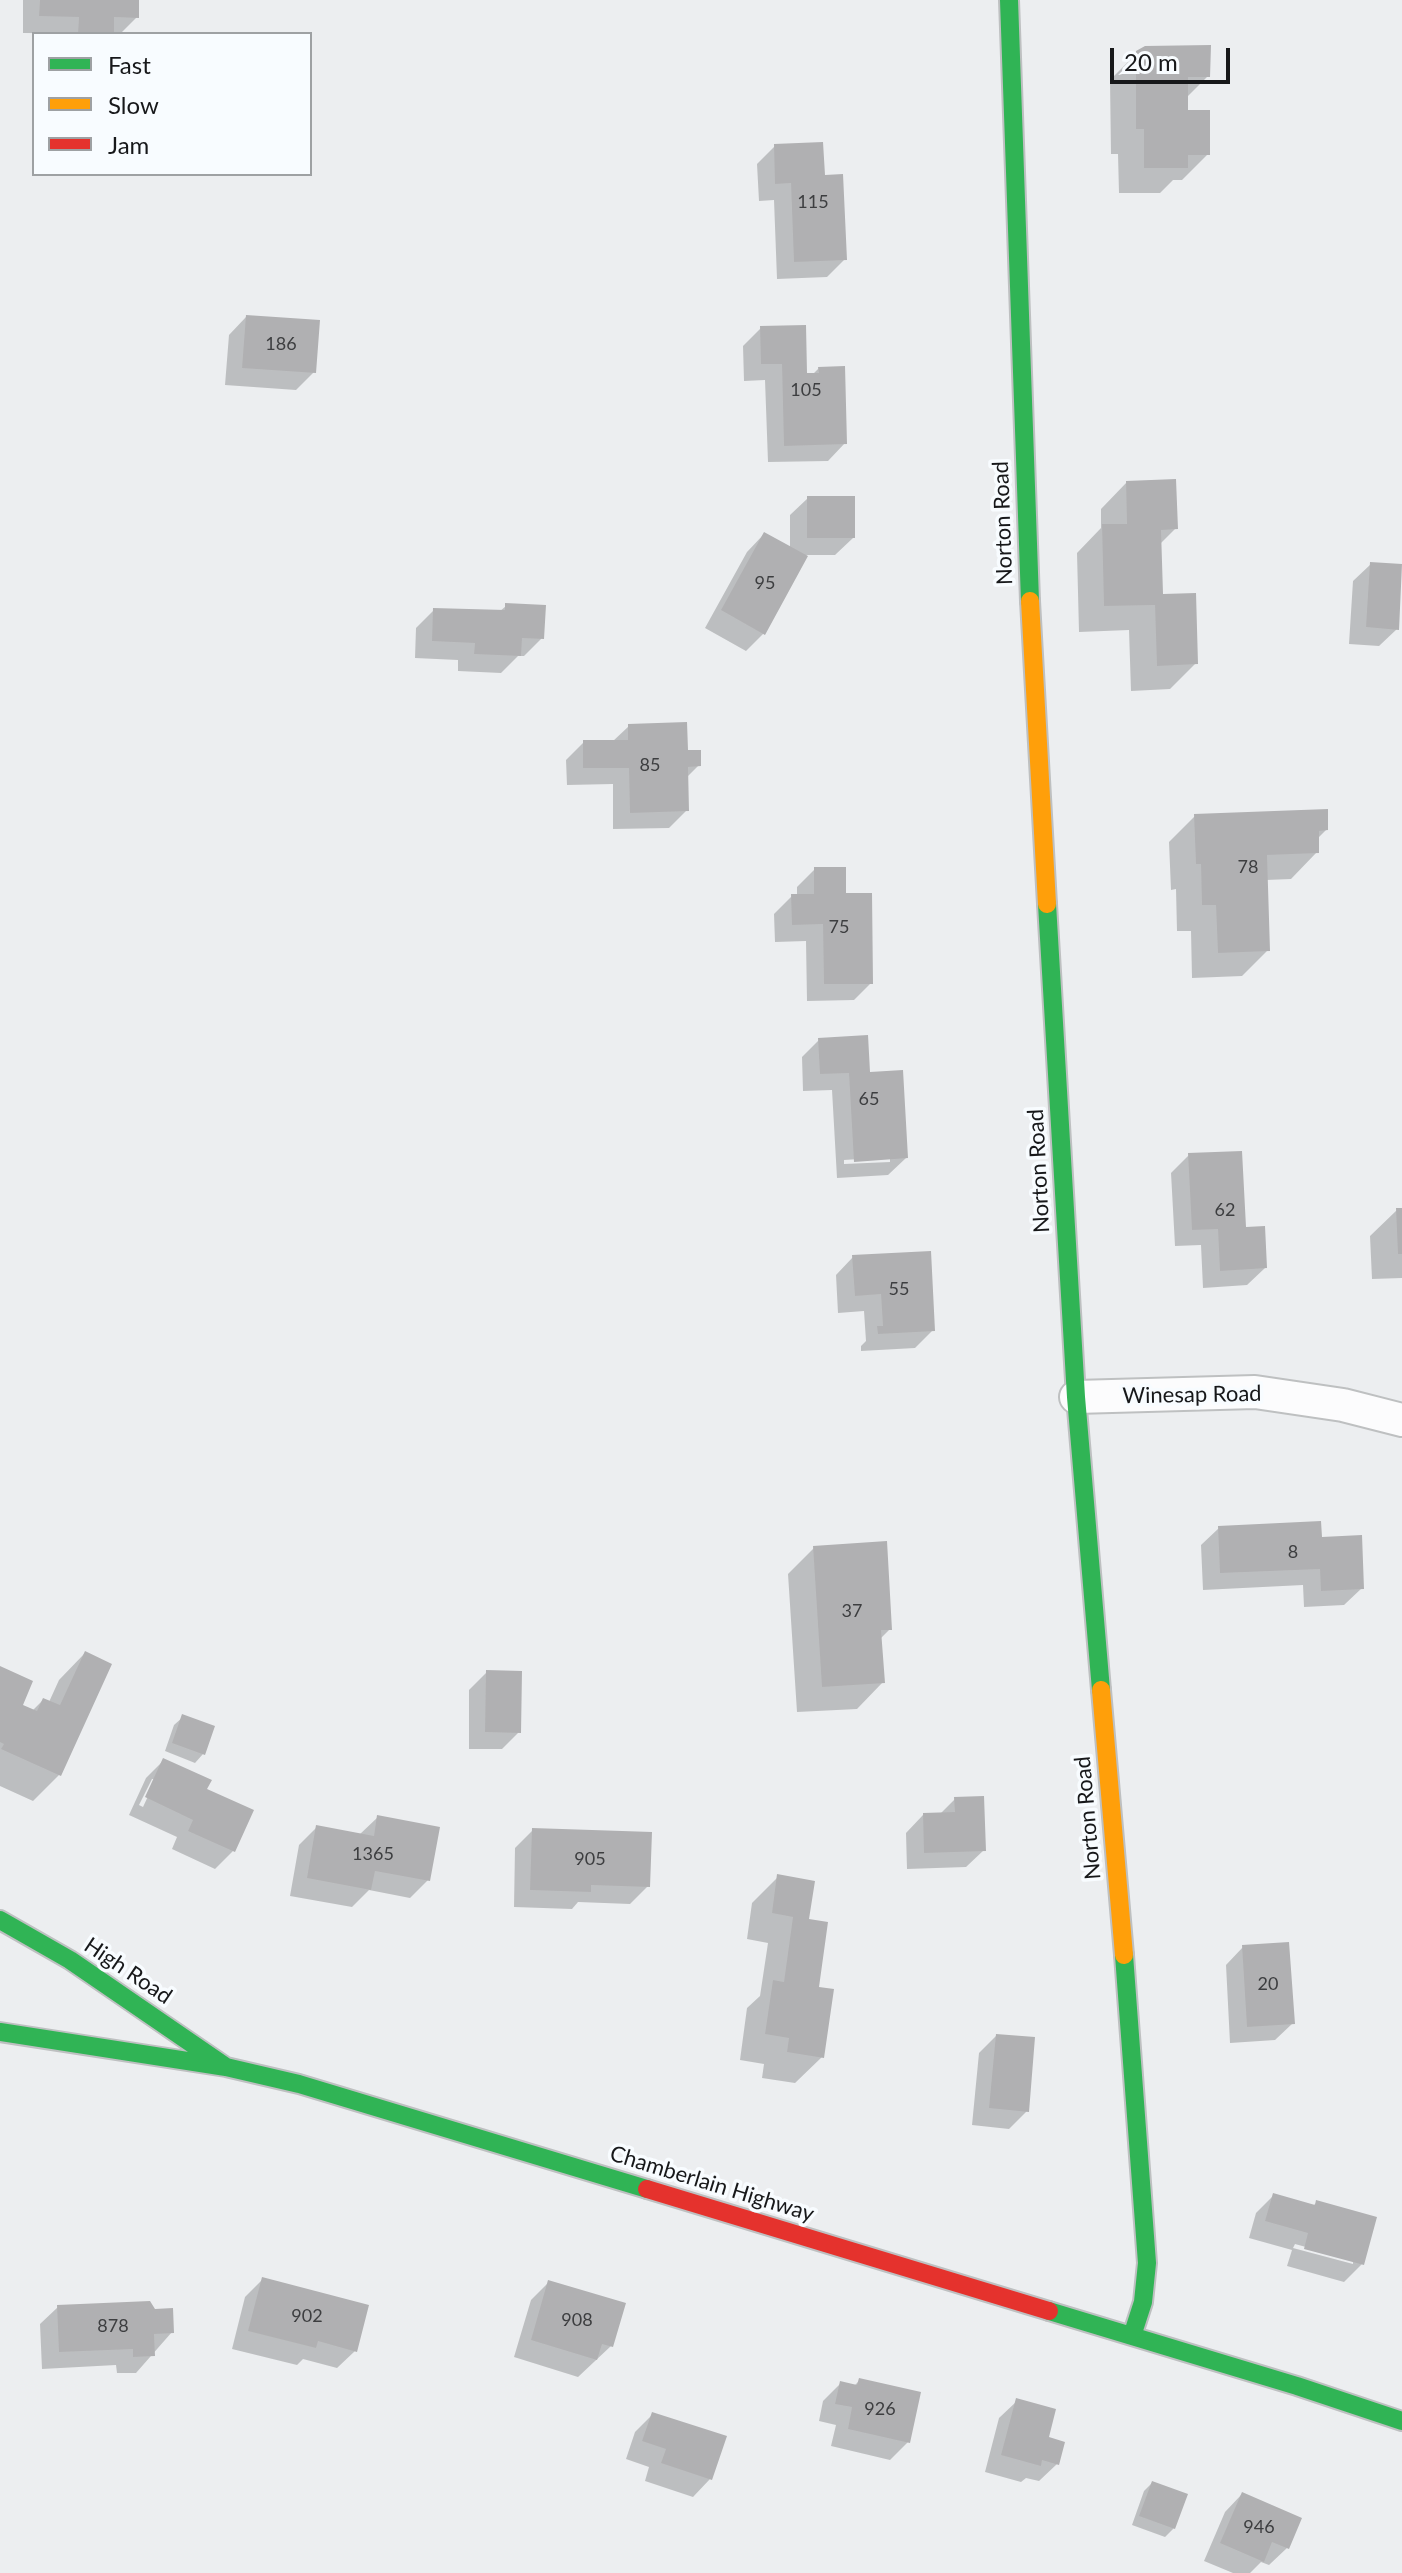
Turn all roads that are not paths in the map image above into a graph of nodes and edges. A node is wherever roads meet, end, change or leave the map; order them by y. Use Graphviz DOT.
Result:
graph roads {
  1 [pos="1009,0"];
  2 [pos="1076,1397"];
  3 [pos="1402,1420"];
  4 [pos="0,1920"];
  5 [pos="0,2032"];
  6 [pos="226,2067"];
  7 [pos="1132,2336"];
  8 [pos="1402,2421"];
  1 -- 2 [label="main road, Norton Road"];
  2 -- 3 [label="street, Winesap Road"];
  2 -- 7 [label="main road, Norton Road"];
  4 -- 6 [label="main road, High Road"];
  5 -- 6 [label="main road, Chamberlain Highway"];
  6 -- 7 [label="main road, Chamberlain Highway"];
  7 -- 8 [label="main road, Chamberlain Highway"];
}
